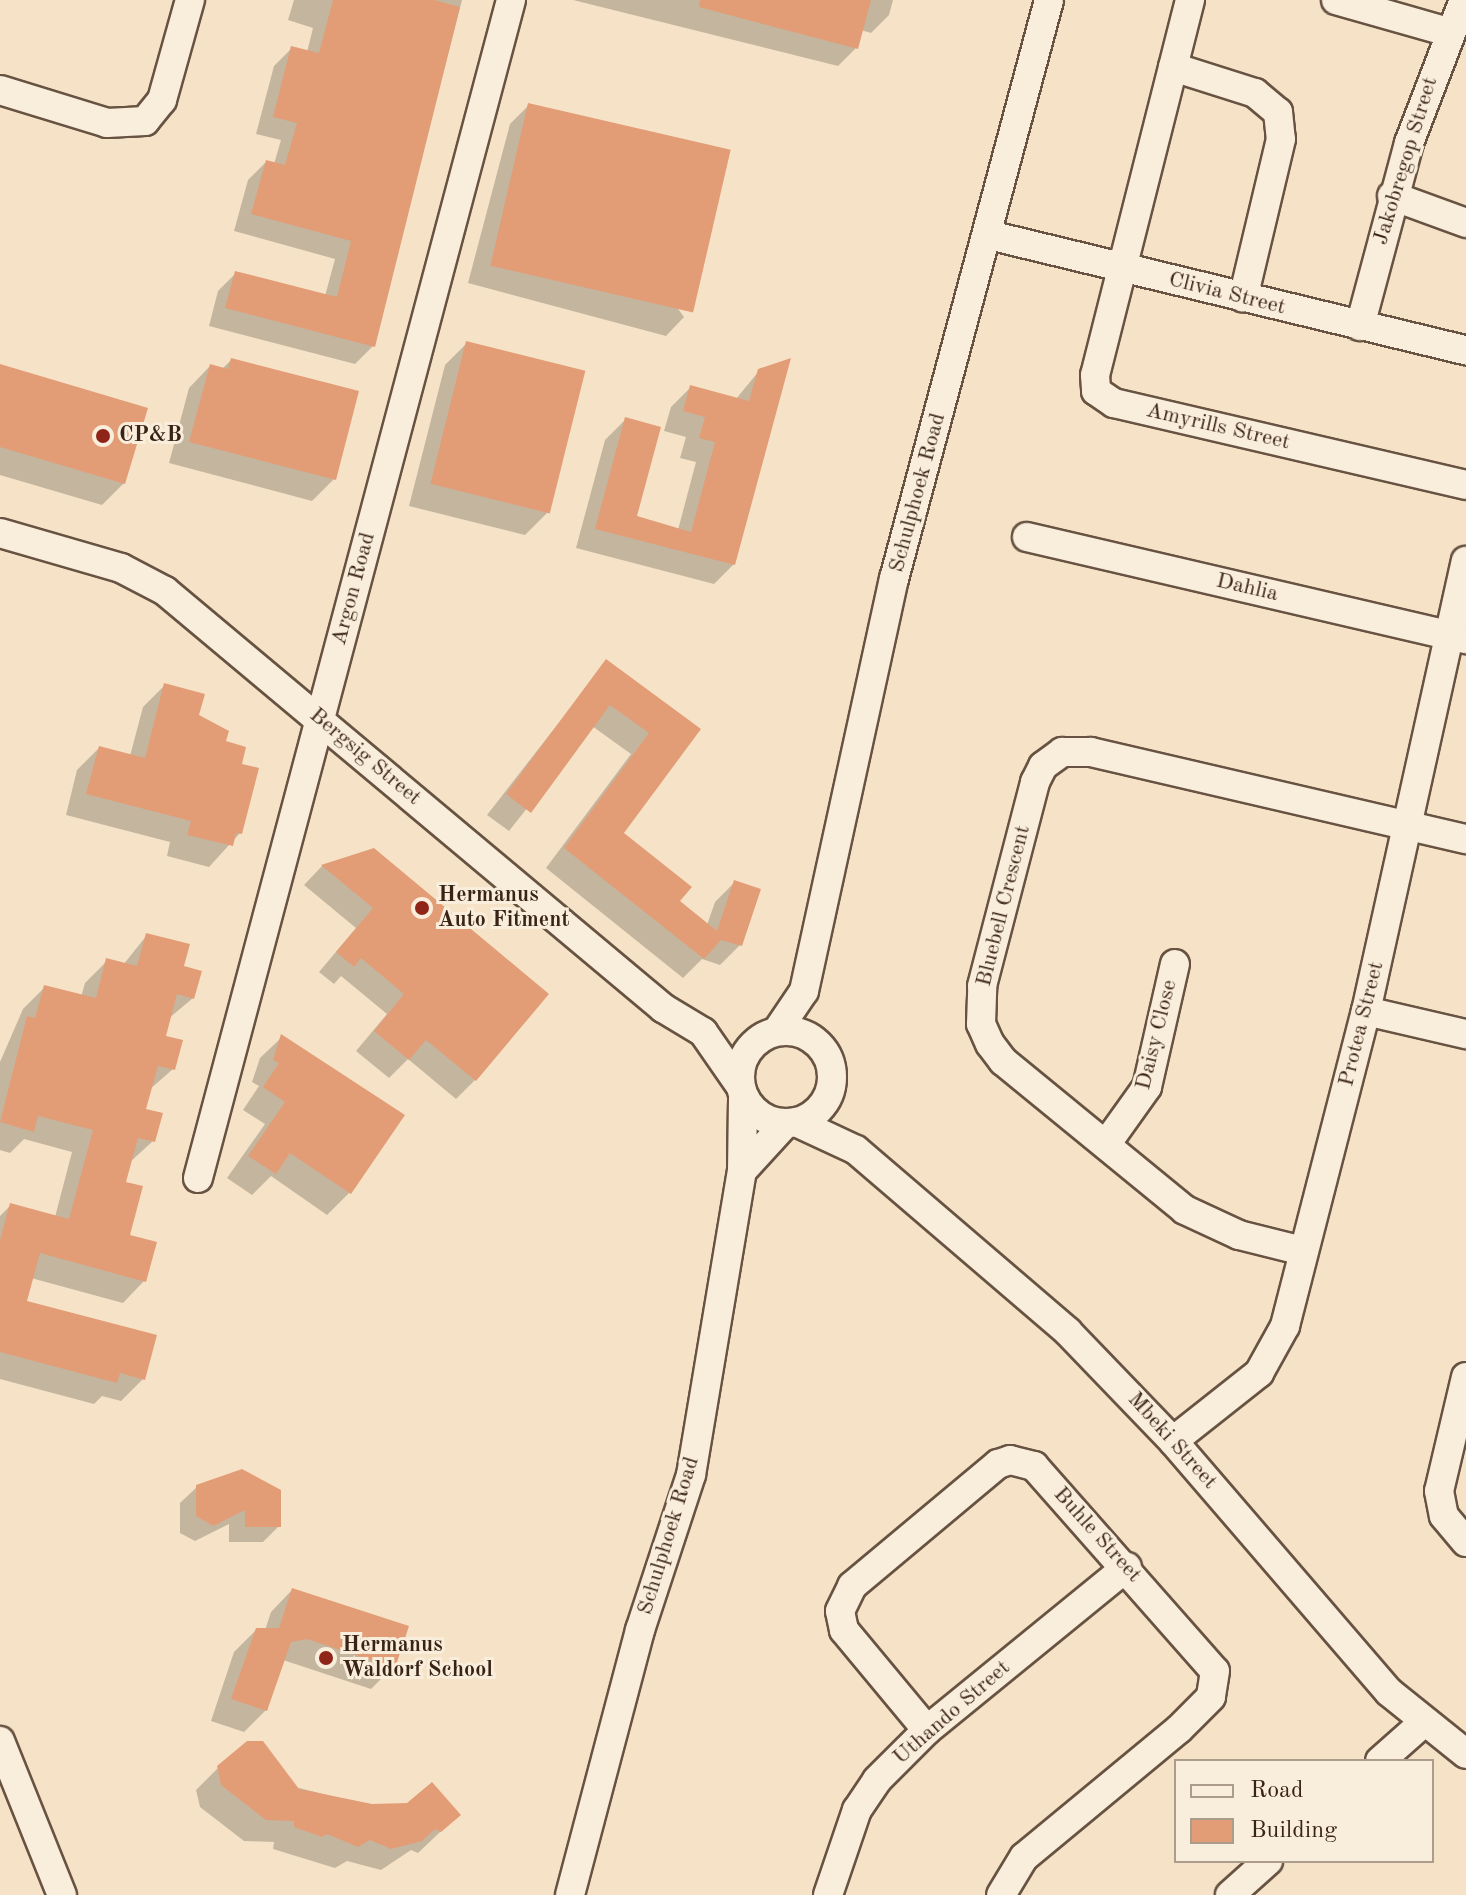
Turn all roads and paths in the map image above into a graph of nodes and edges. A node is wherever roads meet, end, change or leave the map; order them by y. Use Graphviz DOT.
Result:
graph roads {
  1 [pos="190,0"];
  2 [pos="511,0"];
  3 [pos="1049,0"];
  4 [pos="1190,0"];
  5 [pos="1336,0"];
  6 [pos="1464,0"];
  7 [pos="1448,32"];
  8 [pos="1173,67"];
  9 [pos="0,90"];
  10 [pos="1392,196"];
  11 [pos="1466,223"];
  12 [pos="989,235"];
  13 [pos="1121,268"];
  14 [pos="1243,298"];
  15 [pos="1360,326"];
  16 [pos="1466,350"];
  17 [pos="1466,485"];
  18 [pos="0,533"];
  19 [pos="1027,537"];
  20 [pos="1466,561"];
  21 [pos="1456,637"];
  22 [pos="319,719"];
  23 [pos="1408,826"];
  24 [pos="1466,839"];
  25 [pos="1175,964"];
  26 [pos="804,991"];
  27 [pos="1366,1011"];
  28 [pos="703,1032"];
  29 [pos="770,1034"];
  30 [pos="1466,1034"];
  31 [pos="815,1041"];
  32 [pos="831,1089"];
  33 [pos="741,1090"];
  34 [pos="791,1123"];
  35 [pos="1107,1143"];
  36 [pos="856,1150"];
  37 [pos="742,1171"];
  38 [pos="198,1178"];
  39 [pos="1303,1251"];
  40 [pos="1466,1377"];
  41 [pos="1173,1441"];
  42 [pos="1466,1542"];
  43 [pos="1127,1567"];
  44 [pos="1423,1723"];
  45 [pos="927,1730"];
  46 [pos="0,1741"];
  47 [pos="1466,1754"];
  48 [pos="1382,1759"];
  49 [pos="1266,1863"];
  50 [pos="62,1895"];
  51 [pos="570,1895"];
  52 [pos="828,1895"];
  53 [pos="1001,1895"];
  54 [pos="1230,1895"];
  1 -- 9 [label="street"];
  2 -- 22 [label="street, Argon Road"];
  3 -- 12 [label="street, Schulphoek Road"];
  4 -- 8 [label="street"];
  5 -- 7 [label="street"];
  6 -- 7 [label="street, Jakobregop Street"];
  7 -- 10 [label="street, Jakobregop Street"];
  8 -- 13 [label="street"];
  8 -- 14 [label="street"];
  10 -- 11 [label="street"];
  10 -- 15 [label="street, Jakobregop Street"];
  12 -- 13 [label="street, Clivia Street"];
  12 -- 26 [label="street, Schulphoek Road"];
  13 -- 14 [label="street, Clivia Street"];
  13 -- 17 [label="street, Amyrills Street"];
  14 -- 15 [label="street, Clivia Street"];
  15 -- 16 [label="street, Clivia Street"];
  18 -- 22 [label="street, Bergsig Street"];
  19 -- 21 [label="street, Dahlia"];
  20 -- 21 [label="street, Protea Street"];
  21 -- 23 [label="street, Protea Street"];
  22 -- 28 [label="street, Bergsig Street"];
  22 -- 38 [label="street, Argon Road"];
  23 -- 24 [label="street, Bluebell Crescent"];
  23 -- 27 [label="street, Protea Street"];
  23 -- 35 [label="street, Bluebell Crescent"];
  25 -- 35 [label="street, Daisy Close"];
  26 -- 29 [label="street, Schulphoek Road"];
  26 -- 31 [label="street, Schulphoek Road"];
  27 -- 30 [label="street"];
  27 -- 39 [label="street, Protea Street"];
  28 -- 29 [label="street, Bergsig Street"];
  28 -- 33 [label="street, Bergsig Street"];
  29 -- 31 [label="street"];
  29 -- 33 [label="street"];
  31 -- 32 [label="street"];
  32 -- 34 [label="street"];
  32 -- 36 [label="street, Mbeki Street"];
  33 -- 34 [label="street"];
  33 -- 37 [label="street, Schulphoek Road"];
  34 -- 36 [label="street, Mbeki Street"];
  34 -- 37 [label="street"];
  35 -- 39 [label="street, Bluebell Crescent"];
  36 -- 41 [label="street, Mbeki Street"];
  37 -- 51 [label="street, Schulphoek Road"];
  39 -- 41 [label="street, Protea Street"];
  40 -- 42 [label="street"];
  41 -- 44 [label="street, Mbeki Street"];
  43 -- 45 [label="street, Uthando Street"];
  43 -- 45 [label="street, Buhle Street"];
  43 -- 53 [label="street, Buhle Street"];
  44 -- 47 [label="street, Mbeki Street"];
  44 -- 48 [label="street"];
  45 -- 52 [label="street, Uthando Street"];
  46 -- 50 [label="street"];
  49 -- 54 [label="street"];
}
